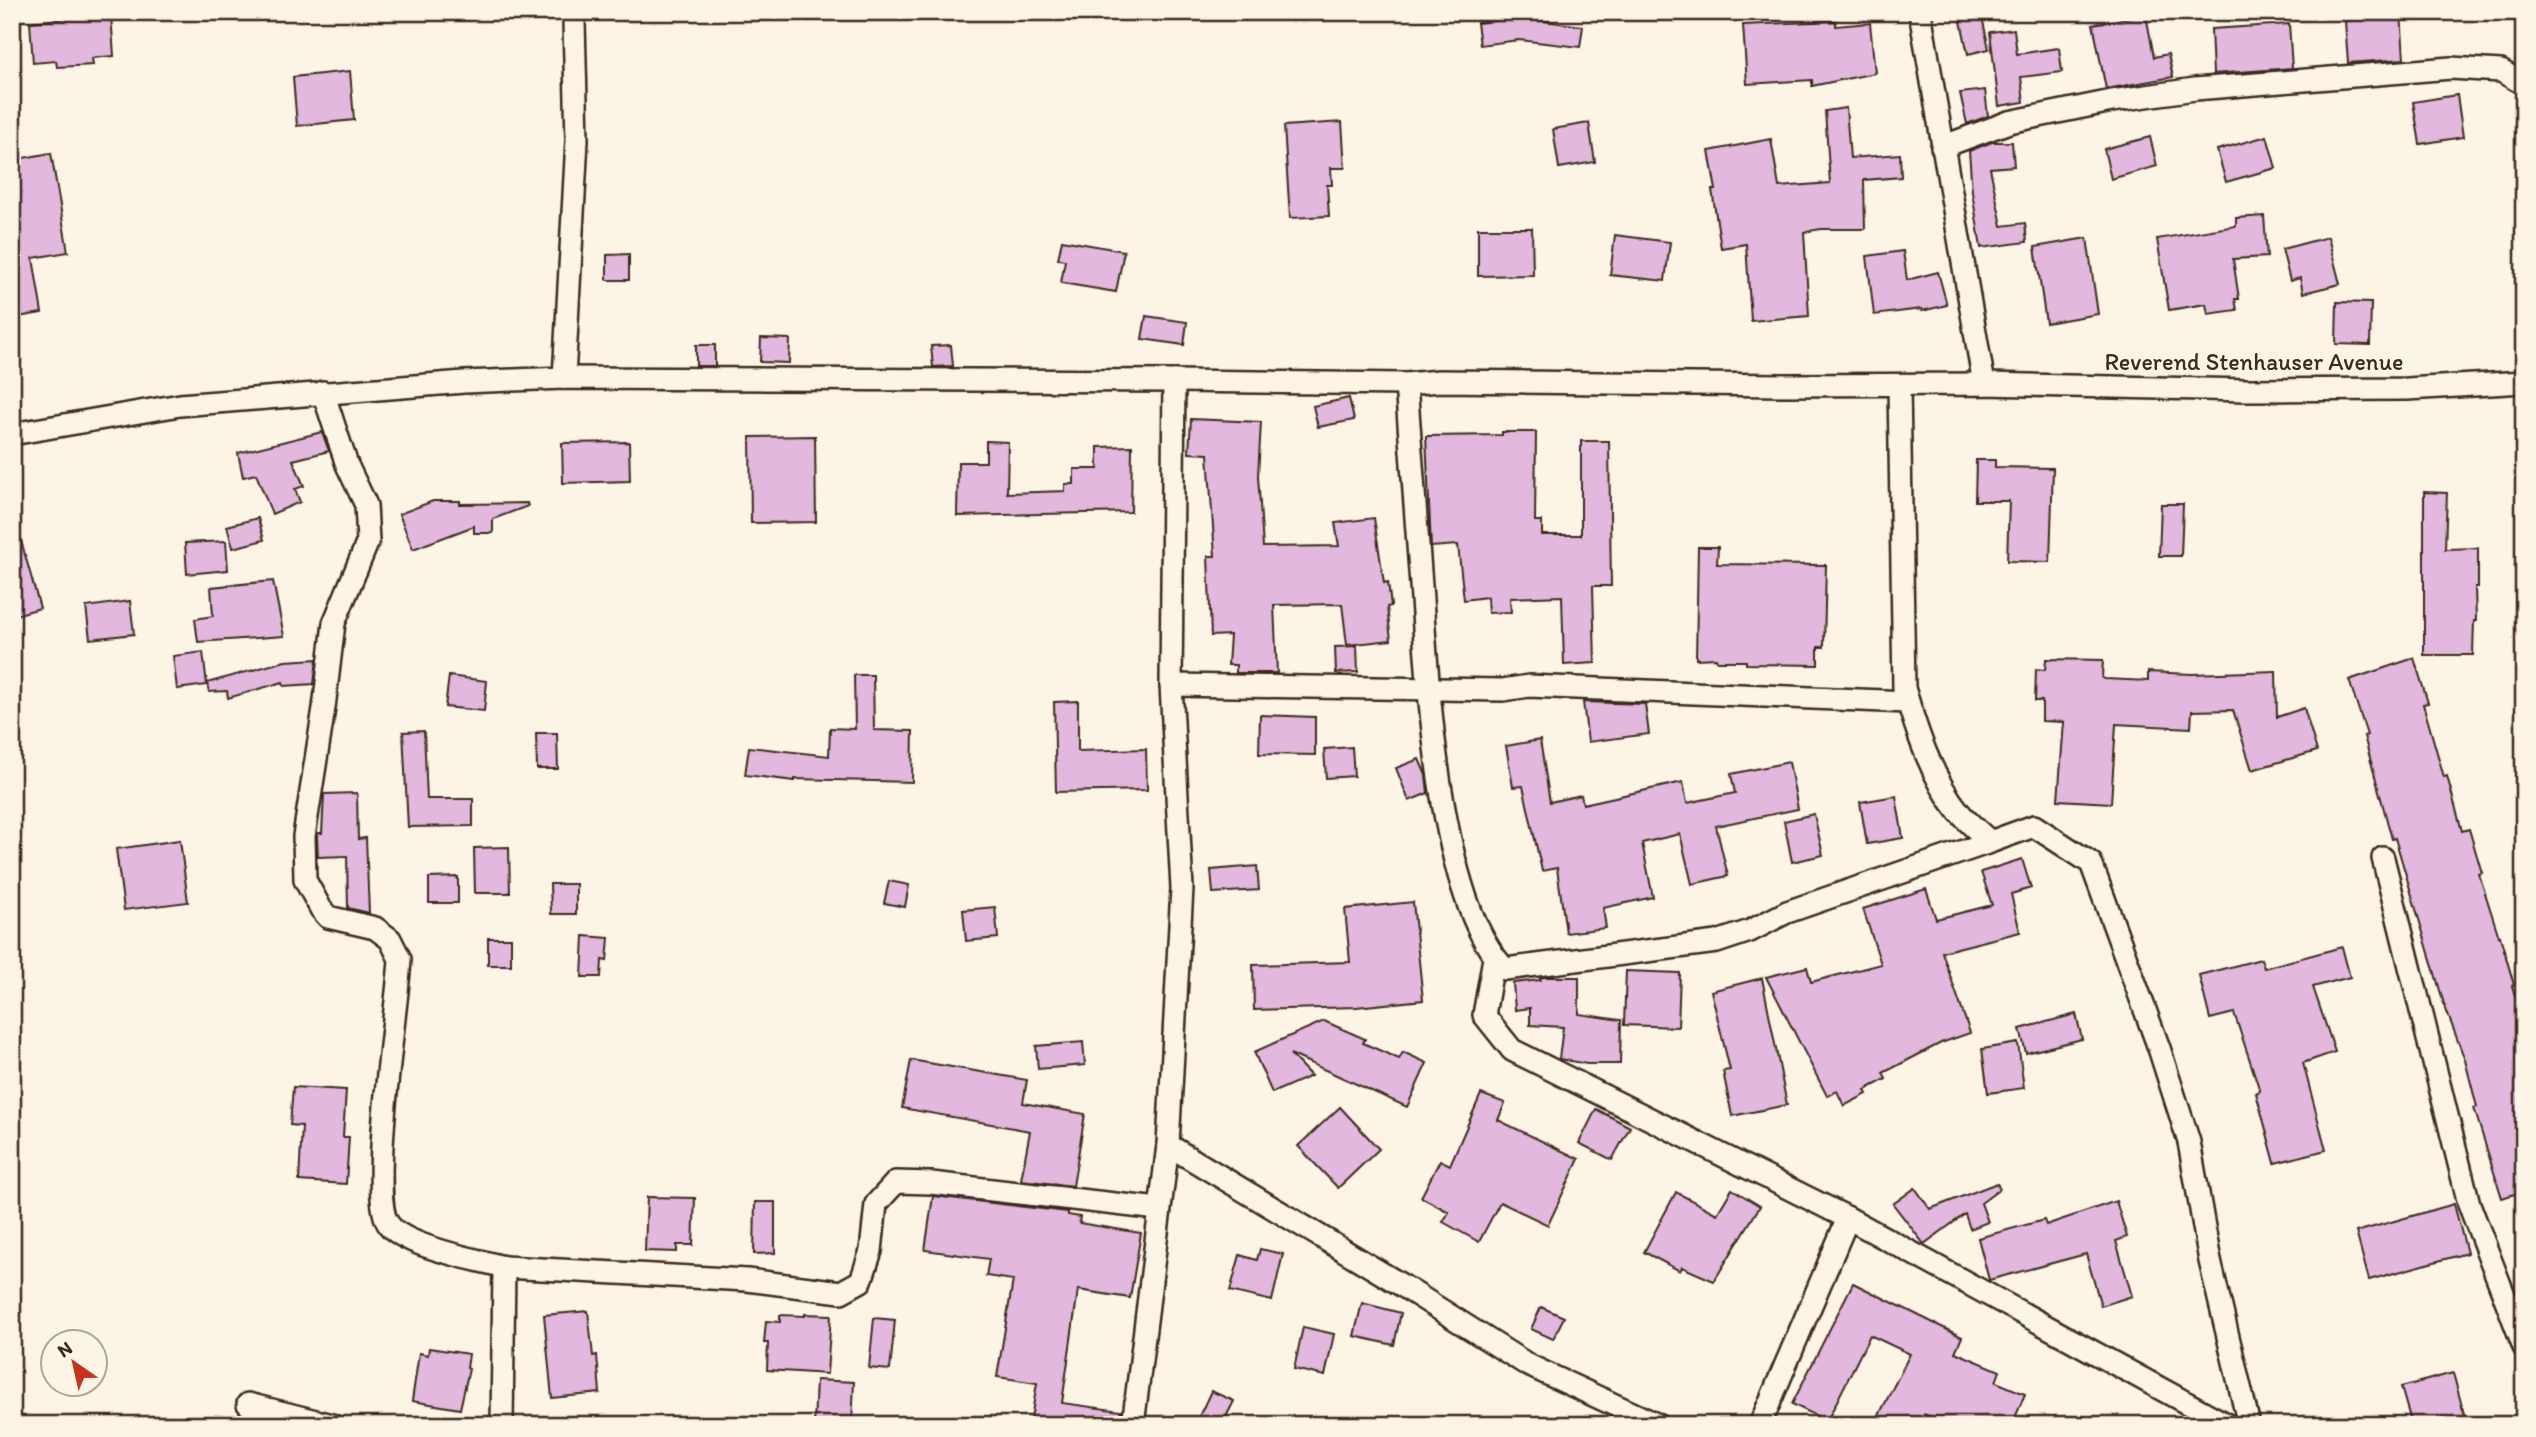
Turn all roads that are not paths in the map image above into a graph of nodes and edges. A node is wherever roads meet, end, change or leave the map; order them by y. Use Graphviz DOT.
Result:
graph roads {
  1 [pos="576,12"];
  2 [pos="1920,12"];
  3 [pos="2524,84"];
  4 [pos="1942,147"];
  5 [pos="564,378"];
  6 [pos="1174,380"];
  7 [pos="2524,382"];
  8 [pos="1406,384"];
  9 [pos="1983,384"];
  10 [pos="1899,385"];
  11 [pos="323,392"];
  12 [pos="12,433"];
  13 [pos="1171,685"];
  14 [pos="1429,688"];
  15 [pos="1908,702"];
  16 [pos="1990,842"];
  17 [pos="2383,858"];
  18 [pos="1494,958"];
  19 [pos="1168,1145"];
  20 [pos="1159,1209"];
  21 [pos="1847,1218"];
  22 [pos="504,1267"];
  23 [pos="2524,1347"];
  24 [pos="248,1404"];
  25 [pos="331,1425"];
  26 [pos="502,1425"];
  27 [pos="1133,1425"];
  28 [pos="1658,1425"];
  29 [pos="1760,1425"];
  30 [pos="2227,1425"];
  31 [pos="2249,1425"];
  1 -- 5 [label="street"];
  2 -- 4 [label="street"];
  3 -- 4 [label="street"];
  4 -- 9 [label="street"];
  5 -- 6 [label="street, Reverend Stenhauser Avenue"];
  5 -- 11 [label="street, Reverend Stenhauser Avenue"];
  6 -- 8 [label="street, Reverend Stenhauser Avenue"];
  6 -- 13 [label="street"];
  7 -- 9 [label="street, Reverend Stenhauser Avenue"];
  8 -- 10 [label="street, Reverend Stenhauser Avenue"];
  8 -- 14 [label="street"];
  9 -- 10 [label="street, Reverend Stenhauser Avenue"];
  10 -- 15 [label="street"];
  11 -- 12 [label="street, Reverend Stenhauser Avenue"];
  11 -- 22 [label="street"];
  13 -- 14 [label="street"];
  13 -- 19 [label="street"];
  14 -- 15 [label="street"];
  14 -- 18 [label="street"];
  15 -- 16 [label="street"];
  16 -- 18 [label="street"];
  16 -- 31 [label="street"];
  17 -- 23 [label="street"];
  18 -- 21 [label="street"];
  19 -- 20 [label="street"];
  19 -- 28 [label="street"];
  20 -- 22 [label="street"];
  20 -- 27 [label="street"];
  21 -- 29 [label="street"];
  21 -- 30 [label="street"];
  22 -- 26 [label="street"];
  24 -- 25 [label="street"];
}
